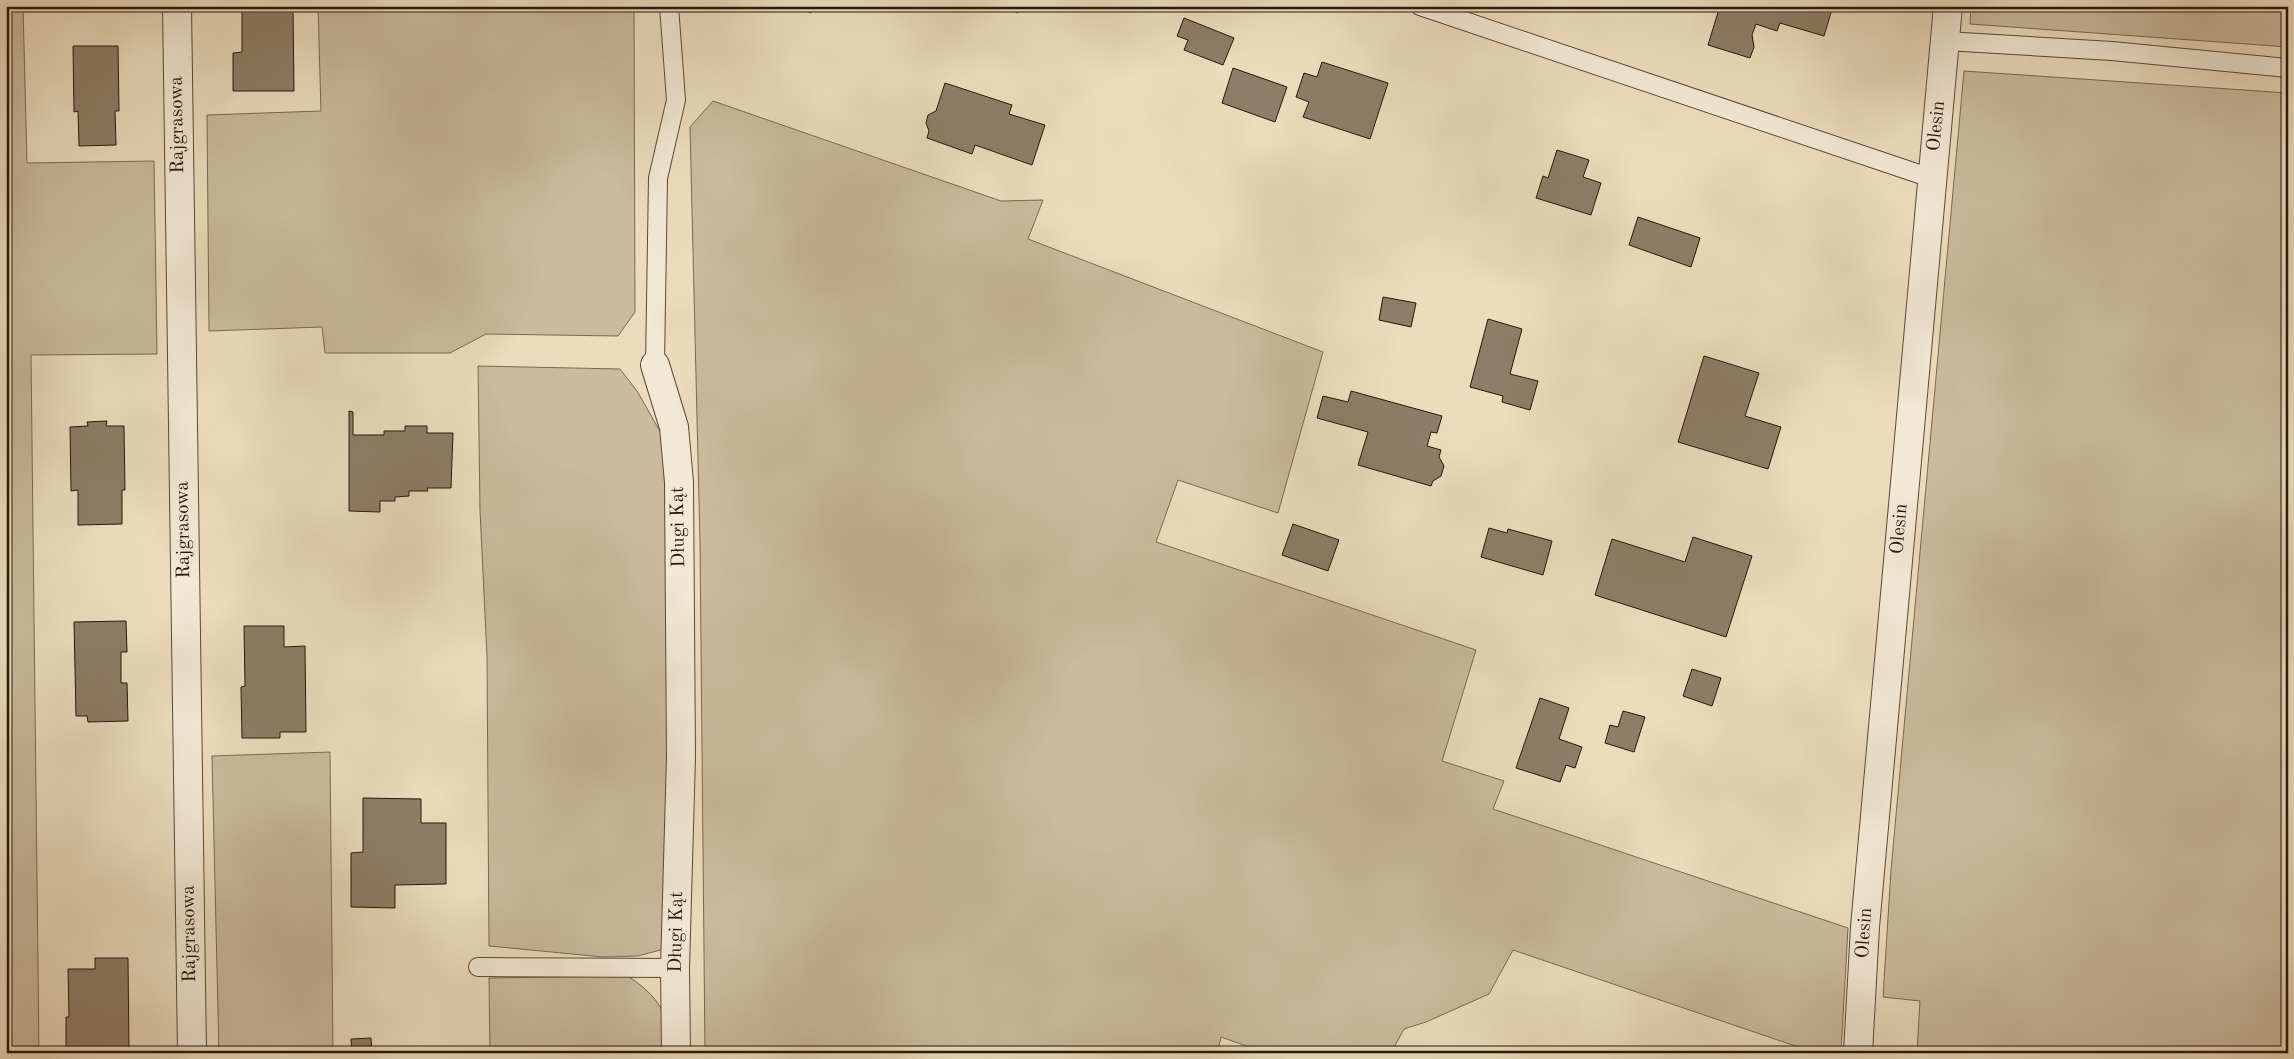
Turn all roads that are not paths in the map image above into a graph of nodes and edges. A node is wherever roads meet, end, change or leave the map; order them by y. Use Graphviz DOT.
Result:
graph roads {
  1 [pos="177,6"];
  2 [pos="669,6"];
  3 [pos="1420,6"];
  4 [pos="1948,6"];
  5 [pos="1946,41"];
  6 [pos="2288,68"];
  7 [pos="1931,178"];
  8 [pos="655,365"];
  9 [pos="478,967"];
  10 [pos="676,968"];
  11 [pos="192,1053"];
  12 [pos="676,1053"];
  13 [pos="1858,1053"];
  1 -- 11 [label="street, Rajgrasowa"];
  2 -- 8 [label="lane, Długi Kąt"];
  3 -- 7 [label="lane"];
  4 -- 5 [label="street, Olesin"];
  5 -- 6 [label="lane"];
  5 -- 7 [label="street, Olesin"];
  7 -- 13 [label="street, Olesin"];
  8 -- 10 [label="street, Długi Kąt"];
  9 -- 10 [label="lane"];
  10 -- 12 [label="street, Długi Kąt"];
}
